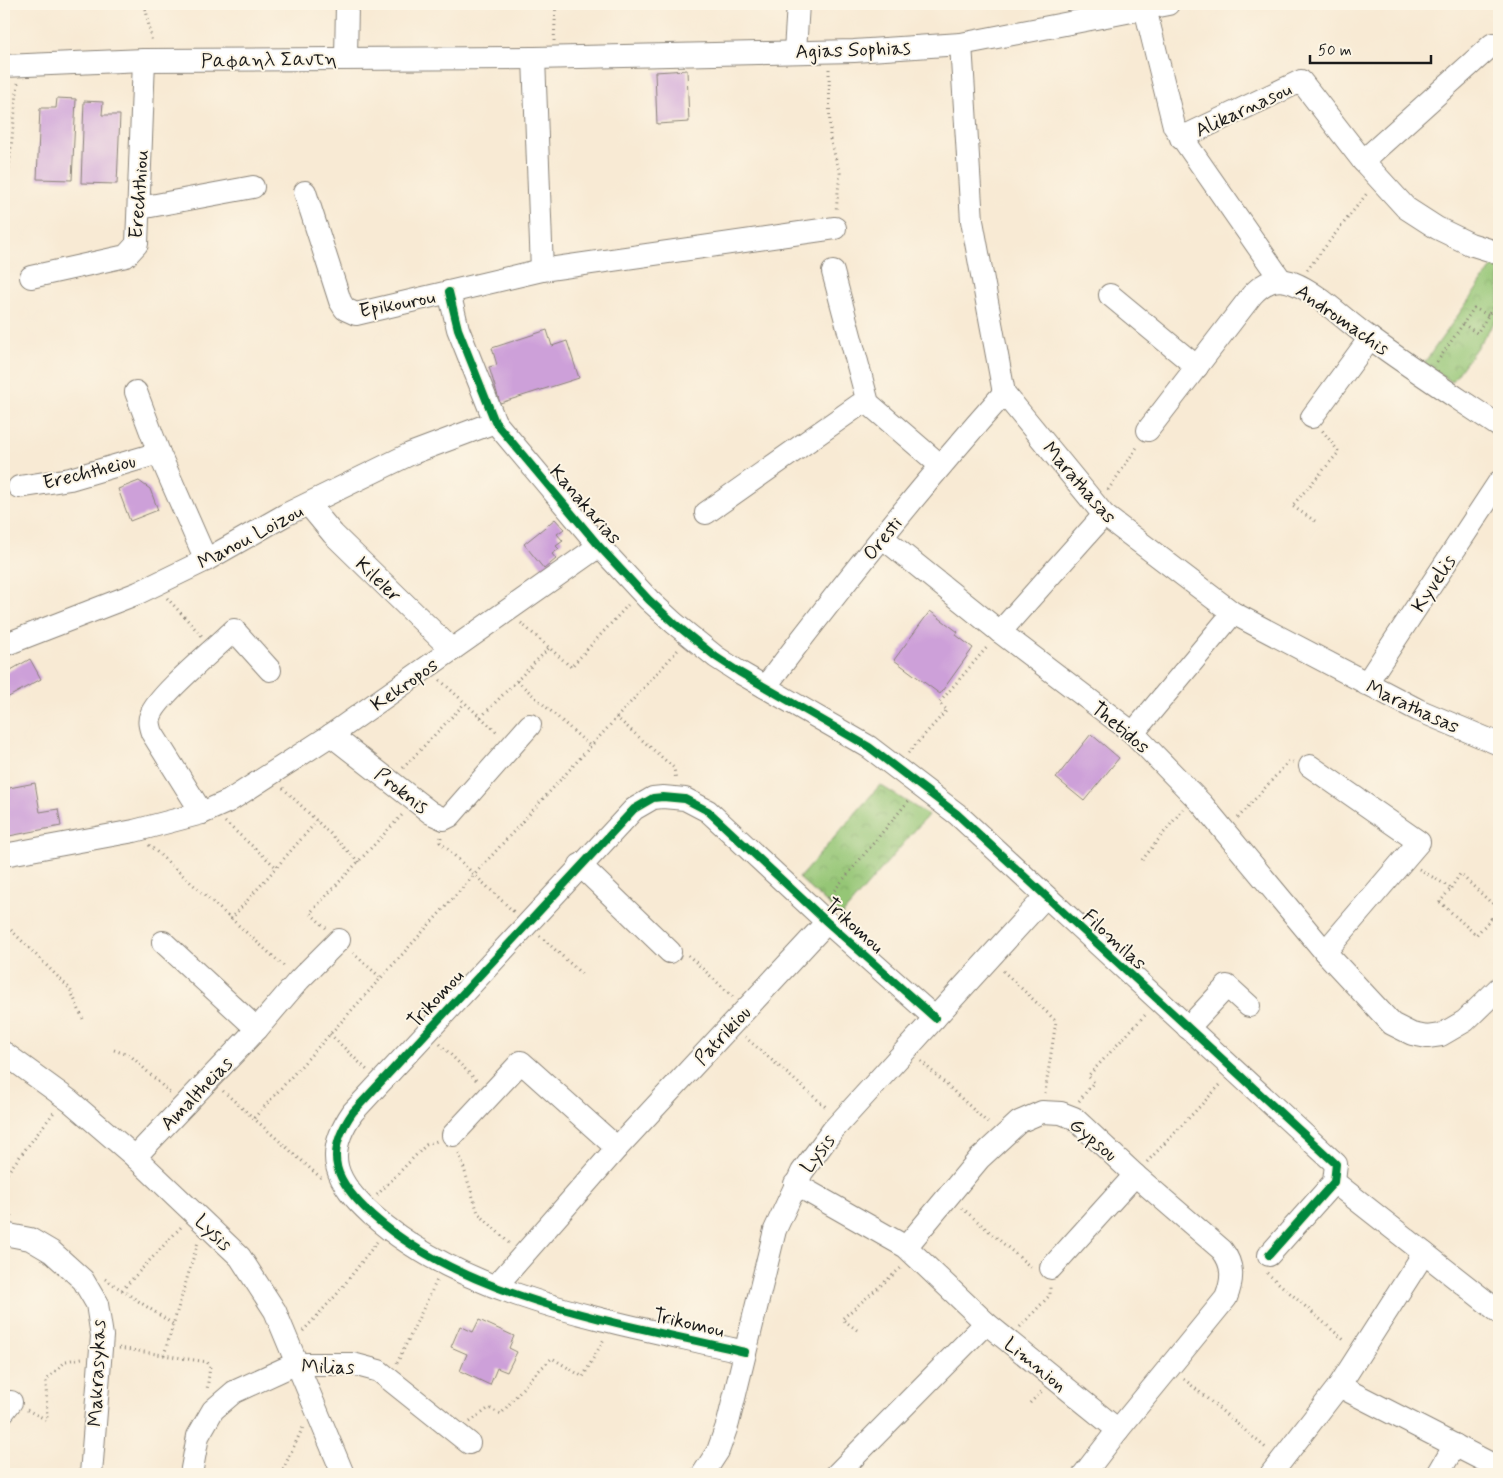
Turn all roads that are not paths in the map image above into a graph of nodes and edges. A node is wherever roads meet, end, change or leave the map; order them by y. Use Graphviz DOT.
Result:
graph roads {
  1 [pos="347,4"];
  2 [pos="798,4"];
  3 [pos="1168,4"];
  4 [pos="1145,8"];
  5 [pos="961,44"];
  6 [pos="1493,44"];
  7 [pos="794,51"];
  8 [pos="543,57"];
  9 [pos="346,58"];
  10 [pos="149,60"];
  11 [pos="12,65"];
  12 [pos="1180,138"];
  13 [pos="1363,160"];
  14 [pos="253,187"];
  15 [pos="305,192"];
  16 [pos="140,208"];
  17 [pos="835,228"];
  18 [pos="1499,253"];
  19 [pos="542,270"];
  20 [pos="833,272"];
  21 [pos="32,278"];
  22 [pos="1289,283"];
  23 [pos="449,292"];
  24 [pos="1110,295"];
  25 [pos="1370,338"];
  26 [pos="1197,367"];
  27 [pos="136,392"];
  28 [pos="1004,394"];
  29 [pos="868,403"];
  30 [pos="1312,417"];
  31 [pos="495,422"];
  32 [pos="1499,426"];
  33 [pos="1148,430"];
  34 [pos="160,452"];
  35 [pos="940,465"];
  36 [pos="1499,482"];
  37 [pos="18,486"];
  38 [pos="309,505"];
  39 [pos="1100,511"];
  40 [pos="706,513"];
  41 [pos="883,538"];
  42 [pos="600,546"];
  43 [pos="206,560"];
  44 [pos="1233,613"];
  45 [pos="1000,632"];
  46 [pos="4,645"];
  47 [pos="452,650"];
  48 [pos="270,670"];
  49 [pos="1366,684"];
  50 [pos="765,687"];
  51 [pos="530,725"];
  52 [pos="1133,733"];
  53 [pos="331,735"];
  54 [pos="1499,744"];
  55 [pos="1310,766"];
  56 [pos="207,811"];
  57 [pos="4,856"];
  58 [pos="580,865"];
  59 [pos="1046,897"];
  60 [pos="822,917"];
  61 [pos="339,940"];
  62 [pos="163,942"];
  63 [pos="670,952"];
  64 [pos="1326,952"];
  65 [pos="1499,988"];
  66 [pos="1249,1006"];
  67 [pos="935,1018"];
  68 [pos="1188,1028"];
  69 [pos="257,1029"];
  70 [pos="4,1053"];
  71 [pos="453,1135"];
  72 [pos="617,1148"];
  73 [pos="135,1157"];
  74 [pos="1135,1175"];
  75 [pos="1334,1182"];
  76 [pos="795,1184"];
  77 [pos="4,1234"];
  78 [pos="911,1251"];
  79 [pos="1424,1253"];
  80 [pos="1269,1255"];
  81 [pos="1051,1268"];
  82 [pos="496,1286"];
  83 [pos="1499,1312"];
  84 [pos="986,1323"];
  85 [pos="745,1352"];
  86 [pos="292,1355"];
  87 [pos="1339,1386"];
  88 [pos="1118,1430"];
  89 [pos="462,1438"];
  90 [pos="1455,1445"];
  91 [pos="1276,1468"];
  92 [pos="1499,1468"];
  93 [pos="91,1474"];
  94 [pos="191,1474"];
  95 [pos="343,1474"];
  96 [pos="704,1474"];
  97 [pos="837,1474"];
  98 [pos="1084,1474"];
  99 [pos="1438,1474"];
  1 -- 9 [label="street"];
  2 -- 7 [label="street"];
  3 -- 4 [label="street, Agias Sophias"];
  4 -- 5 [label="street, Agias Sophias"];
  4 -- 12 [label="street"];
  5 -- 7 [label="street, Agias Sophias"];
  5 -- 28 [label="street, Marathasas"];
  6 -- 13 [label="street"];
  7 -- 8 [label="street, Agias Sophias"];
  8 -- 9 [label="street, Ραφαηλ Σαντη"];
  8 -- 19 [label="street"];
  9 -- 10 [label="street, Ραφαηλ Σαντη"];
  10 -- 11 [label="street, Ραφαηλ Σαντη"];
  10 -- 16 [label="street, Erechthiou"];
  12 -- 13 [label="street, Alikarnasou"];
  12 -- 22 [label="street, Alikarnasou"];
  13 -- 18 [label="street, Alikarnasou"];
  14 -- 16 [label="street"];
  15 -- 23 [label="street, Epikourou"];
  16 -- 21 [label="street, Erechthiou"];
  17 -- 19 [label="street, Epikourou"];
  19 -- 23 [label="street, Epikourou"];
  20 -- 29 [label="street"];
  22 -- 25 [label="street, Andromachis"];
  22 -- 26 [label="street, Andromachis"];
  23 -- 31 [label="street, Kanakarias"];
  24 -- 26 [label="street"];
  25 -- 30 [label="street"];
  25 -- 32 [label="street, Andromachis"];
  26 -- 33 [label="street, Andromachis"];
  27 -- 34 [label="street, Erechtheiou"];
  28 -- 35 [label="street, Oresti"];
  28 -- 39 [label="street, Marathasas"];
  29 -- 35 [label="street"];
  29 -- 40 [label="street"];
  31 -- 38 [label="street, Manou Loizou"];
  31 -- 42 [label="street, Kanakarias"];
  34 -- 37 [label="street, Erechtheiou"];
  34 -- 43 [label="street, Erechtheiou"];
  35 -- 41 [label="street, Oresti"];
  36 -- 49 [label="street, Kyvelis"];
  38 -- 43 [label="street, Manou Loizou"];
  38 -- 47 [label="street, Kileler"];
  39 -- 44 [label="street, Marathasas"];
  39 -- 45 [label="street"];
  41 -- 45 [label="street, Thetidos"];
  41 -- 50 [label="street, Oresti"];
  42 -- 47 [label="street, Kekropos"];
  42 -- 50 [label="street, Kanakarias"];
  43 -- 46 [label="street, Manou Loizou"];
  44 -- 49 [label="street, Marathasas"];
  44 -- 52 [label="street"];
  45 -- 52 [label="street, Thetidos"];
  47 -- 53 [label="street, Kekropos"];
  48 -- 56 [label="street"];
  49 -- 54 [label="street, Marathasas"];
  50 -- 59 [label="street, Filomilas"];
  51 -- 53 [label="street, Proknis"];
  52 -- 64 [label="street, Thetidos"];
  53 -- 56 [label="street, Kekropos"];
  55 -- 64 [label="street"];
  56 -- 57 [label="street, Kekropos"];
  58 -- 60 [label="street, Trikomou"];
  58 -- 63 [label="street"];
  58 -- 82 [label="street, Trikomou"];
  59 -- 67 [label="street, Lysis"];
  59 -- 68 [label="street, Filomilas"];
  60 -- 67 [label="street, Trikomou"];
  60 -- 72 [label="street, Patrikiou"];
  61 -- 69 [label="street, Amaltheias"];
  62 -- 69 [label="street"];
  64 -- 65 [label="street, Thetidos"];
  66 -- 68 [label="street"];
  67 -- 76 [label="street, Lysis"];
  68 -- 75 [label="street, Filomilas"];
  69 -- 73 [label="street, Amaltheias"];
  70 -- 73 [label="street, Lysis"];
  71 -- 72 [label="street"];
  72 -- 82 [label="street, Patrikiou"];
  73 -- 86 [label="street, Lysis"];
  74 -- 78 [label="street, Gypsou"];
  74 -- 81 [label="street"];
  74 -- 88 [label="street, Gypsou"];
  75 -- 79 [label="street"];
  75 -- 80 [label="street"];
  76 -- 78 [label="street, Limnion"];
  76 -- 85 [label="street, Lysis"];
  77 -- 93 [label="street, Makrasykas"];
  78 -- 84 [label="street, Limnion"];
  79 -- 83 [label="street"];
  79 -- 87 [label="street"];
  82 -- 85 [label="street, Trikomou"];
  84 -- 88 [label="street, Limnion"];
  84 -- 97 [label="street"];
  85 -- 96 [label="street, Lysis"];
  86 -- 89 [label="street, Milias"];
  86 -- 94 [label="street, Milias"];
  86 -- 95 [label="street, Lysis"];
  87 -- 90 [label="street"];
  87 -- 91 [label="street"];
  88 -- 98 [label="street"];
  90 -- 92 [label="street"];
  90 -- 99 [label="street"];
}
